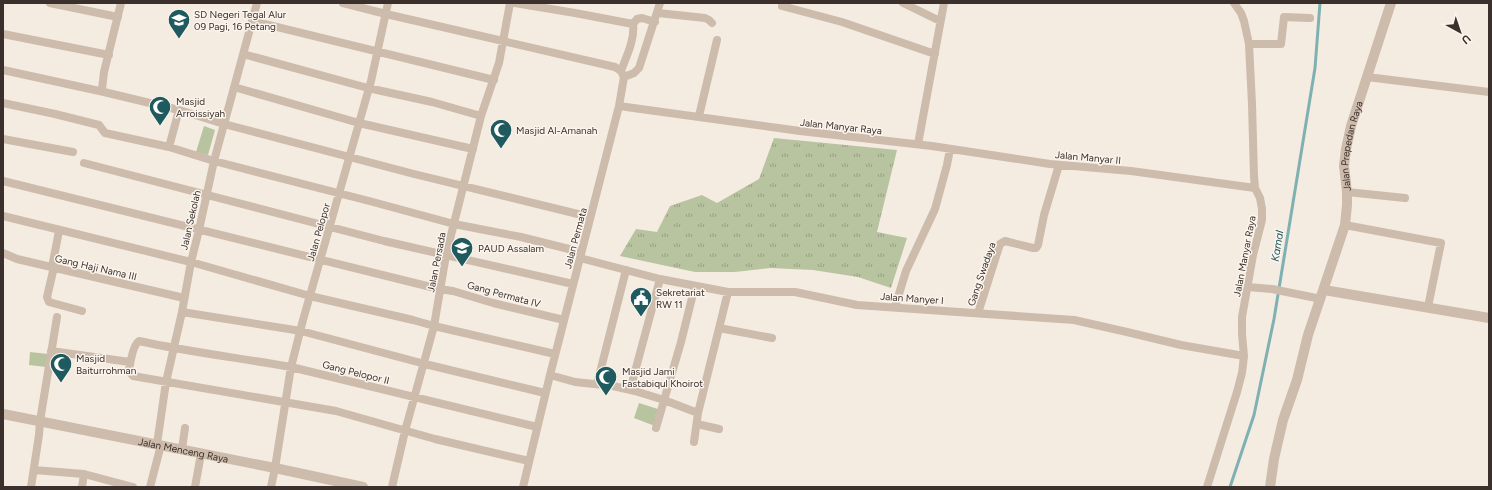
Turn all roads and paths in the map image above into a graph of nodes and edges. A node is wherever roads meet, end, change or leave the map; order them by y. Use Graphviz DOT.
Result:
graph roads {
  1 [pos="50,3"];
  2 [pos="121,3"];
  3 [pos="257,3"];
  4 [pos="343,3"];
  5 [pos="388,3"];
  6 [pos="510,3"];
  7 [pos="515,3"];
  8 [pos="660,3"];
  9 [pos="903,3"];
  10 [pos="944,3"];
  11 [pos="1234,3"];
  12 [pos="1391,3"];
  13 [pos="782,6"];
  14 [pos="658,13"];
  15 [pos="386,14"];
  16 [pos="118,17"];
  17 [pos="1310,18"];
  18 [pos="252,21"];
  19 [pos="940,21"];
  20 [pos="655,22"];
  21 [pos="712,23"];
  22 [pos="633,24"];
  23 [pos="3,34"];
  24 [pos="717,40"];
  25 [pos="504,41"];
  26 [pos="1248,44"];
  27 [pos="377,51"];
  28 [pos="243,54"];
  29 [pos="935,54"];
  30 [pos="109,55"];
  31 [pos="3,70"];
  32 [pos="623,74"];
  33 [pos="1367,77"];
  34 [pos="494,80"];
  35 [pos="234,87"];
  36 [pos="368,88"];
  37 [pos="104,92"];
  38 [pos="1489,92"];
  39 [pos="3,103"];
  40 [pos="619,106"];
  41 [pos="178,110"];
  42 [pos="482,116"];
  43 [pos="699,116"];
  44 [pos="358,123"];
  45 [pos="224,124"];
  46 [pos="3,139"];
  47 [pos="918,144"];
  48 [pos="169,147"];
  49 [pos="473,149"];
  50 [pos="950,149"];
  51 [pos="73,152"];
  52 [pos="349,157"];
  53 [pos="214,161"];
  54 [pos="84,163"];
  55 [pos="1059,165"];
  56 [pos="3,181"];
  57 [pos="464,186"];
  58 [pos="1255,188"];
  59 [pos="1347,192"];
  60 [pos="207,194"];
  61 [pos="339,194"];
  62 [pos="1405,198"];
  63 [pos="3,216"];
  64 [pos="590,217"];
  65 [pos="454,224"];
  66 [pos="1345,225"];
  67 [pos="330,227"];
  68 [pos="59,230"];
  69 [pos="199,230"];
  70 [pos="3,253"];
  71 [pos="446,255"];
  72 [pos="580,255"];
  73 [pos="320,259"];
  74 [pos="191,262"];
  75 [pos="52,267"];
  76 [pos="626,270"];
  77 [pos="660,279"];
  78 [pos="573,284"];
  79 [pos="695,286"];
  80 [pos="1248,287"];
  81 [pos="439,289"];
  82 [pos="728,292"];
  83 [pos="1323,294"];
  84 [pos="310,296"];
  85 [pos="184,298"];
  86 [pos="896,307"];
  87 [pos="1428,307"];
  88 [pos="82,311"];
  89 [pos="182,312"];
  90 [pos="978,313"];
  91 [pos="57,317"];
  92 [pos="1489,318"];
  93 [pos="564,320"];
  94 [pos="434,326"];
  95 [pos="720,328"];
  96 [pos="301,331"];
  97 [pos="772,338"];
  98 [pos="174,348"];
  99 [pos="51,351"];
  100 [pos="555,354"];
  101 [pos="1244,356"];
  102 [pos="130,362"];
  103 [pos="425,364"];
  104 [pos="291,367"];
  105 [pos="550,375"];
  106 [pos="166,382"];
  107 [pos="597,384"];
  108 [pos="630,390"];
  109 [pos="545,393"];
  110 [pos="415,397"];
  111 [pos="664,400"];
  112 [pos="286,403"];
  113 [pos="698,413"];
  114 [pos="3,414"];
  115 [pos="40,421"];
  116 [pos="697,424"];
  117 [pos="537,427"];
  118 [pos="185,428"];
  119 [pos="656,428"];
  120 [pos="719,429"];
  121 [pos="405,431"];
  122 [pos="694,442"];
  123 [pos="159,445"];
  124 [pos="182,449"];
  125 [pos="202,454"];
  126 [pos="529,461"];
  127 [pos="275,468"];
  128 [pos="34,470"];
  129 [pos="84,474"];
  130 [pos="347,485"];
  131 [pos="31,487"];
  132 [pos="82,487"];
  133 [pos="133,487"];
  134 [pos="150,487"];
  135 [pos="195,487"];
  136 [pos="271,487"];
  137 [pos="363,487"];
  138 [pos="392,487"];
  139 [pos="523,487"];
  140 [pos="1207,487"];
  141 [pos="1270,487"];
  1 -- 16 [label="street"];
  2 -- 16 [label="street"];
  3 -- 18 [label="street, Jalan Sekolah"];
  4 -- 15 [label="street"];
  5 -- 15 [label="street, Jalan Pelopor"];
  6 -- 25 [label="street, Jalan Persada"];
  7 -- 22 [label="street"];
  8 -- 14 [label="street"];
  9 -- 19 [label="street"];
  10 -- 19 [label="street"];
  11 -- 26 [label="street, Jalan Manyar Raya"];
  12 -- 33 [label="street, Jalan Prepedan Raya"];
  13 -- 29 [label="street"];
  14 -- 20 [label="street"];
  14 -- 21 [label="street"];
  15 -- 25 [label="street"];
  15 -- 27 [label="street, Jalan Pelopor"];
  16 -- 30 [label="street"];
  17 -- 26 [label="street"];
  18 -- 27 [label="street"];
  18 -- 28 [label="street, Jalan Sekolah"];
  19 -- 29 [label="street"];
  20 -- 22 [label="street"];
  20 -- 32 [label="street"];
  22 -- 32 [label="street, Jalan Permata"];
  23 -- 30 [label="street"];
  24 -- 43 [label="street"];
  25 -- 32 [label="street"];
  25 -- 34 [label="street, Jalan Persada"];
  26 -- 58 [label="street, Jalan Manyar Raya"];
  27 -- 34 [label="street"];
  27 -- 36 [label="street, Jalan Pelopor"];
  28 -- 35 [label="street, Jalan Sekolah"];
  28 -- 36 [label="street"];
  29 -- 47 [label="street"];
  30 -- 37 [label="street"];
  31 -- 37 [label="street"];
  32 -- 40 [label="street, Jalan Permata"];
  33 -- 38 [label="street"];
  33 -- 59 [label="street, Jalan Prepedan Raya"];
  34 -- 42 [label="street, Jalan Persada"];
  35 -- 44 [label="street"];
  35 -- 45 [label="street, Jalan Sekolah"];
  36 -- 42 [label="street"];
  36 -- 44 [label="street, Jalan Pelopor"];
  37 -- 41 [label="street"];
  39 -- 48 [label="street, Jalan Manyer I"];
  40 -- 43 [label="street, Jalan Manyar Raya"];
  40 -- 64 [label="street, Jalan Permata"];
  41 -- 45 [label="street"];
  41 -- 48 [label="street"];
  42 -- 49 [label="street, Jalan Persada"];
  43 -- 47 [label="street, Jalan Manyar Raya"];
  44 -- 49 [label="street"];
  44 -- 52 [label="street, Jalan Pelopor"];
  45 -- 52 [label="street"];
  45 -- 53 [label="street, Jalan Sekolah"];
  46 -- 51 [label="street"];
  47 -- 50 [label="street, Jalan Manyar II"];
  48 -- 53 [label="street, Jalan Manyer I"];
  49 -- 57 [label="street, Jalan Persada"];
  50 -- 55 [label="street, Jalan Manyar II"];
  50 -- 86 [label="street"];
  52 -- 57 [label="street"];
  52 -- 61 [label="street, Jalan Pelopor"];
  53 -- 60 [label="street, Jalan Sekolah"];
  53 -- 61 [label="street, Jalan Manyer I"];
  54 -- 60 [label="street"];
  55 -- 58 [label="street, Jalan Manyar II"];
  55 -- 90 [label="street, Gang Swadaya"];
  56 -- 69 [label="street, Gang Permata IV"];
  57 -- 64 [label="street"];
  57 -- 65 [label="street, Jalan Persada"];
  58 -- 80 [label="street, Jalan Manyar Raya"];
  59 -- 62 [label="street"];
  59 -- 66 [label="street, Jalan Prepedan Raya"];
  60 -- 67 [label="street"];
  60 -- 69 [label="street, Jalan Sekolah"];
  61 -- 65 [label="street, Jalan Manyer I"];
  61 -- 67 [label="street, Jalan Pelopor"];
  63 -- 68 [label="street"];
  64 -- 72 [label="street, Jalan Permata"];
  65 -- 71 [label="street, Jalan Persada"];
  65 -- 72 [label="street, Jalan Manyer I"];
  66 -- 83 [label="street, Jalan Prepedan Raya"];
  66 -- 87 [label="street"];
  67 -- 71 [label="street"];
  67 -- 73 [label="street, Jalan Pelopor"];
  68 -- 74 [label="street"];
  68 -- 75 [label="street"];
  69 -- 73 [label="street, Gang Permata IV"];
  69 -- 74 [label="street, Jalan Sekolah"];
  70 -- 75 [label="street, Gang Haji Nama III"];
  71 -- 78 [label="street"];
  71 -- 81 [label="street, Jalan Persada"];
  72 -- 76 [label="street, Jalan Manyer I"];
  72 -- 78 [label="street, Jalan Permata"];
  73 -- 81 [label="street, Gang Permata IV"];
  73 -- 84 [label="street, Jalan Pelopor"];
  74 -- 84 [label="street"];
  74 -- 85 [label="street, Jalan Sekolah"];
  75 -- 85 [label="street, Gang Haji Nama III"];
  75 -- 88 [label="street"];
  76 -- 77 [label="street, Jalan Manyer I"];
  76 -- 107 [label="street"];
  77 -- 79 [label="street, Jalan Manyer I"];
  77 -- 108 [label="street"];
  78 -- 93 [label="street, Jalan Permata"];
  79 -- 82 [label="street, Jalan Manyer I"];
  79 -- 111 [label="street"];
  80 -- 83 [label="street"];
  80 -- 101 [label="street, Jalan Manyar Raya"];
  81 -- 93 [label="street, Gang Permata IV"];
  81 -- 94 [label="street, Jalan Persada"];
  82 -- 86 [label="street, Jalan Manyer I"];
  82 -- 95 [label="street"];
  83 -- 87 [label="street"];
  83 -- 141 [label="street, Jalan Prepedan Raya"];
  84 -- 94 [label="street"];
  84 -- 96 [label="street, Jalan Pelopor"];
  85 -- 89 [label="street, Jalan Sekolah"];
  86 -- 90 [label="street, Jalan Manyer I"];
  87 -- 92 [label="street"];
  89 -- 96 [label="street"];
  89 -- 98 [label="street, Jalan Sekolah"];
  90 -- 101 [label="street, Jalan Manyer I"];
  91 -- 99 [label="street"];
  93 -- 100 [label="street, Jalan Permata"];
  94 -- 100 [label="street"];
  94 -- 103 [label="street, Jalan Persada"];
  95 -- 97 [label="street"];
  95 -- 113 [label="street"];
  96 -- 103 [label="street"];
  96 -- 104 [label="street, Jalan Pelopor"];
  98 -- 102 [label="street, Gang Pelopor II"];
  98 -- 104 [label="street, Gang Pelopor II"];
  98 -- 106 [label="street, Jalan Sekolah"];
  99 -- 102 [label="street"];
  99 -- 115 [label="street"];
  100 -- 105 [label="street, Jalan Permata"];
  101 -- 140 [label="street, Jalan Manyar Raya"];
  102 -- 106 [label="street"];
  103 -- 109 [label="street"];
  103 -- 110 [label="street, Jalan Persada"];
  104 -- 110 [label="street, Gang Pelopor II"];
  104 -- 112 [label="street, Jalan Pelopor"];
  105 -- 107 [label="street"];
  105 -- 109 [label="street, Jalan Permata"];
  106 -- 112 [label="street"];
  106 -- 123 [label="street, Jalan Sekolah"];
  107 -- 108 [label="street"];
  108 -- 111 [label="street"];
  109 -- 117 [label="street, Jalan Permata"];
  110 -- 117 [label="street, Gang Pelopor II"];
  110 -- 121 [label="street, Jalan Persada"];
  111 -- 113 [label="street"];
  111 -- 119 [label="street"];
  112 -- 121 [label="street"];
  112 -- 127 [label="street, Jalan Pelopor"];
  113 -- 116 [label="street"];
  114 -- 115 [label="street, Jalan Menceng Raya"];
  115 -- 123 [label="street, Jalan Menceng Raya"];
  115 -- 128 [label="street"];
  116 -- 120 [label="street"];
  116 -- 122 [label="street"];
  117 -- 126 [label="street, Jalan Permata"];
  118 -- 124 [label="street"];
  121 -- 126 [label="street"];
  121 -- 138 [label="street, Jalan Persada"];
  123 -- 124 [label="street, Jalan Menceng Raya"];
  123 -- 134 [label="street, Jalan Sekolah"];
  124 -- 125 [label="street, Jalan Menceng Raya"];
  125 -- 127 [label="street, Jalan Menceng Raya"];
  125 -- 135 [label="street"];
  126 -- 139 [label="street, Jalan Permata"];
  127 -- 130 [label="street, Jalan Menceng Raya"];
  127 -- 136 [label="street, Jalan Pelopor"];
  128 -- 129 [label="street"];
  128 -- 131 [label="street"];
  129 -- 132 [label="street"];
  129 -- 133 [label="street"];
  130 -- 137 [label="street, Jalan Menceng Raya"];
}
